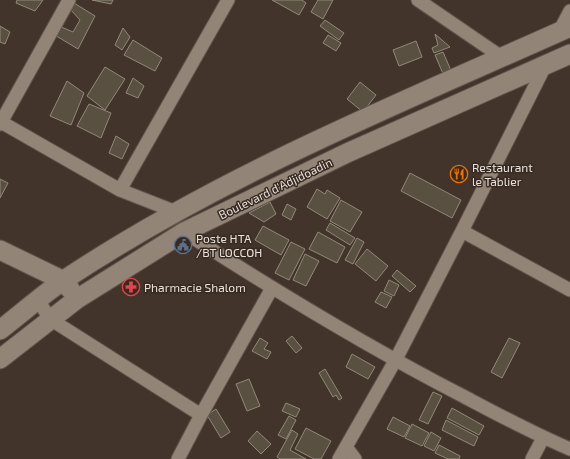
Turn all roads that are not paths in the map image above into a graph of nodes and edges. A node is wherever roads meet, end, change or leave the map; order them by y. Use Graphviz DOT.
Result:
graph roads {
  1 [pos="69,0"];
  2 [pos="228,0"];
  3 [pos="418,0"];
  4 [pos="570,11"];
  5 [pos="565,29"];
  6 [pos="570,54"];
  7 [pos="500,56"];
  8 [pos="546,64"];
  9 [pos="0,123"];
  10 [pos="120,190"];
  11 [pos="176,212"];
  12 [pos="462,231"];
  13 [pos="184,232"];
  14 [pos="0,250"];
  15 [pos="64,281"];
  16 [pos="272,288"];
  17 [pos="570,290"];
  18 [pos="77,299"];
  19 [pos="38,300"];
  20 [pos="50,319"];
  21 [pos="0,330"];
  22 [pos="0,359"];
  23 [pos="395,361"];
  24 [pos="201,415"];
  25 [pos="543,438"];
  26 [pos="346,447"];
  27 [pos="570,448"];
  28 [pos="178,459"];
  29 [pos="339,459"];
  30 [pos="355,459"];
  31 [pos="532,459"];
  1 -- 9 [label="street"];
  2 -- 10 [label="street"];
  3 -- 7 [label="street"];
  4 -- 5 [label="street"];
  5 -- 7 [label="main road, Boulevard d'Adjidoadin"];
  6 -- 8 [label="main road, Boulevard d'Adjidoadin"];
  7 -- 11 [label="main road, Boulevard d'Adjidoadin"];
  8 -- 12 [label="street"];
  8 -- 13 [label="main road, Boulevard d'Adjidoadin"];
  9 -- 10 [label="street"];
  10 -- 11 [label="street"];
  11 -- 15 [label="main road, Boulevard d'Adjidoadin"];
  12 -- 17 [label="street"];
  12 -- 23 [label="street"];
  13 -- 16 [label="street"];
  13 -- 18 [label="main road, Boulevard d'Adjidoadin"];
  14 -- 15 [label="main road"];
  15 -- 18 [label="main road"];
  15 -- 19 [label="main road, Boulevard d'Adjidoadin"];
  16 -- 23 [label="street"];
  16 -- 24 [label="street"];
  18 -- 20 [label="main road, Boulevard d'Adjidoadin"];
  19 -- 20 [label="street"];
  19 -- 21 [label="main road, Boulevard d'Adjidoadin"];
  20 -- 22 [label="main road, Boulevard d'Adjidoadin"];
  20 -- 24 [label="street"];
  23 -- 25 [label="street"];
  23 -- 26 [label="street"];
  24 -- 28 [label="street"];
  25 -- 27 [label="street"];
  25 -- 31 [label="street"];
  26 -- 29 [label="street"];
  26 -- 30 [label="street"];
}
